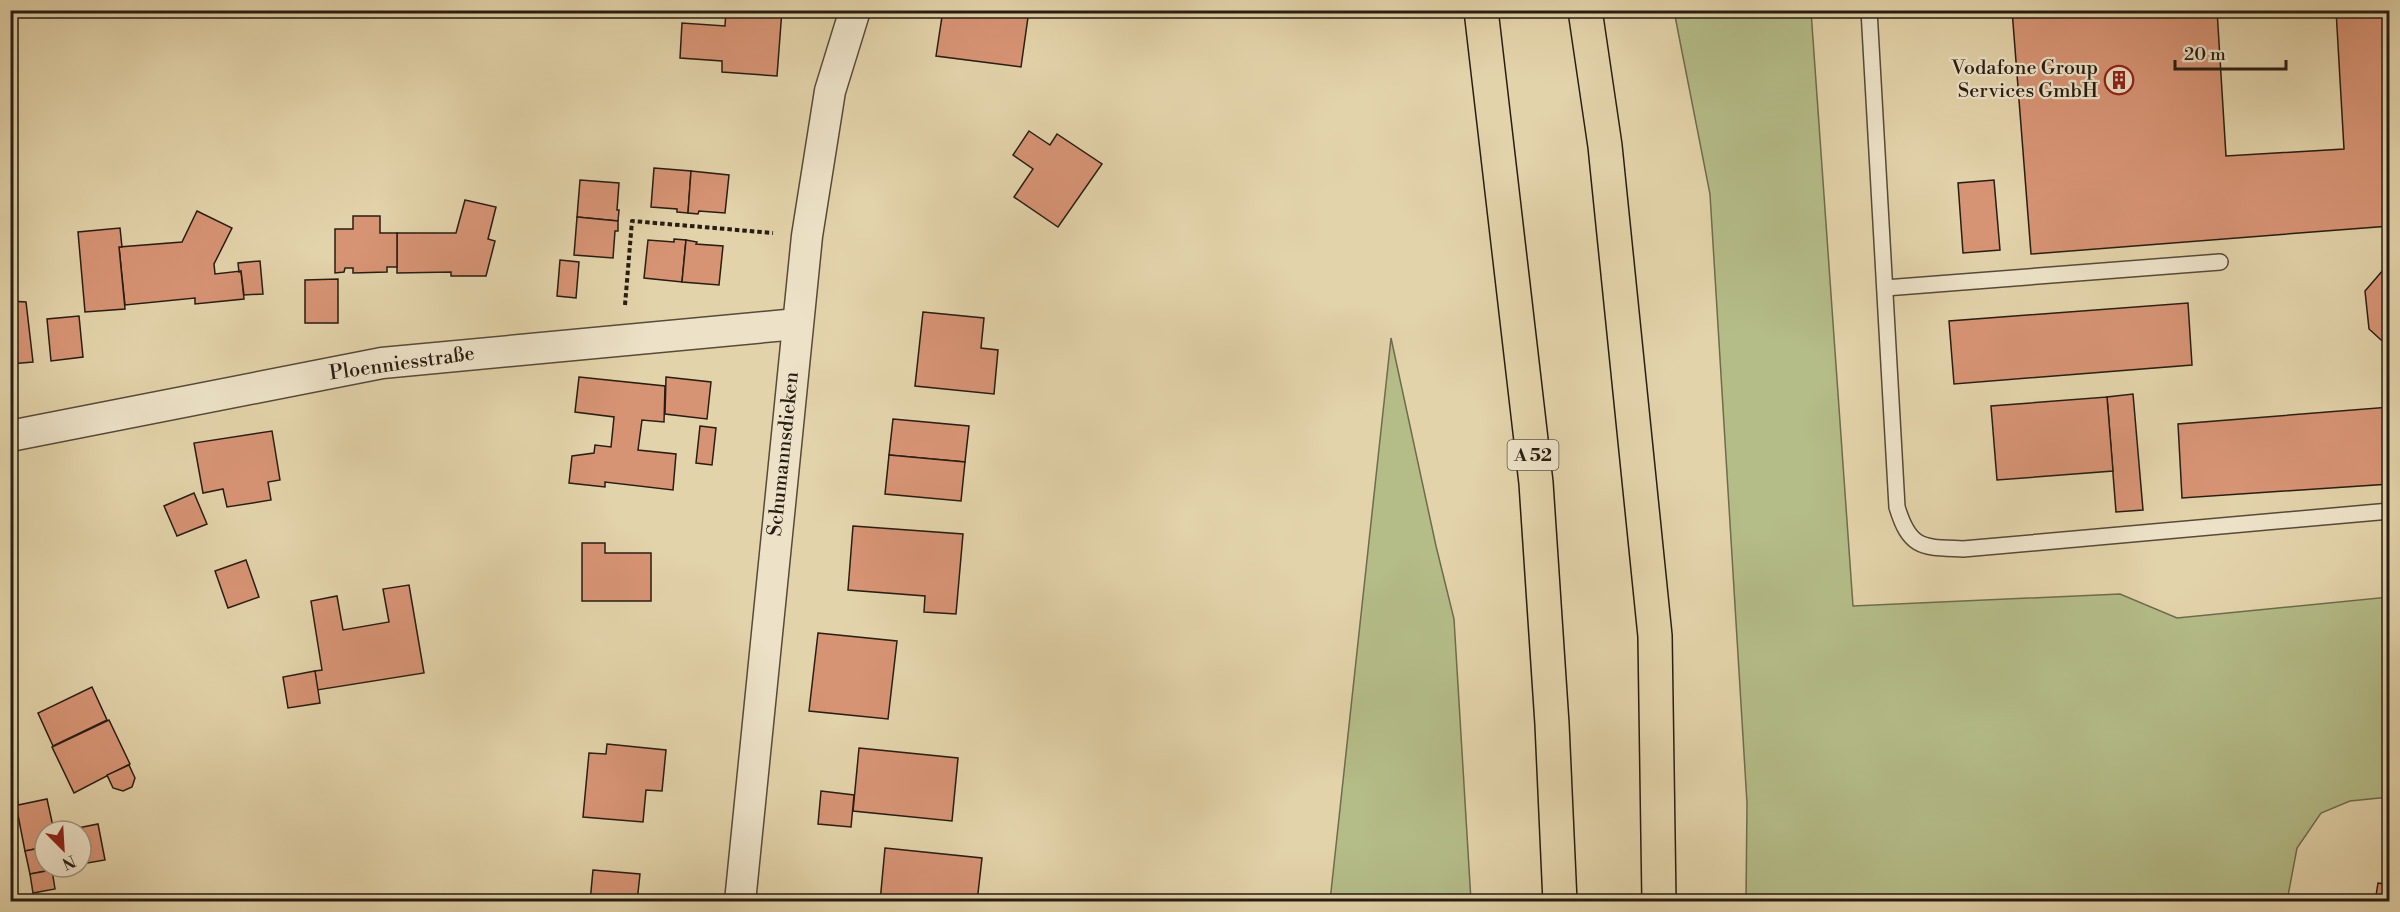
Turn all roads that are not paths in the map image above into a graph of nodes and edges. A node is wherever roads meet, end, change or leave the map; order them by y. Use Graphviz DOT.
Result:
graph roads {
  1 [pos="855,10"];
  2 [pos="1482,10"];
  3 [pos="1585,10"];
  4 [pos="1869,10"];
  5 [pos="2220,262"];
  6 [pos="1885,288"];
  7 [pos="797,324"];
  8 [pos="10,436"];
  9 [pos="2390,511"];
  10 [pos="740,902"];
  11 [pos="1560,902"];
  12 [pos="1659,902"];
  1 -- 7 [label="street, Schumannsdieken"];
  2 -- 11 [label="highway, A 52"];
  3 -- 12 [label="highway"];
  4 -- 6 [label="lane"];
  5 -- 6 [label="lane"];
  6 -- 9 [label="lane"];
  7 -- 8 [label="street, Ploenniesstraße"];
  7 -- 10 [label="street, Schumannsdieken"];
}
